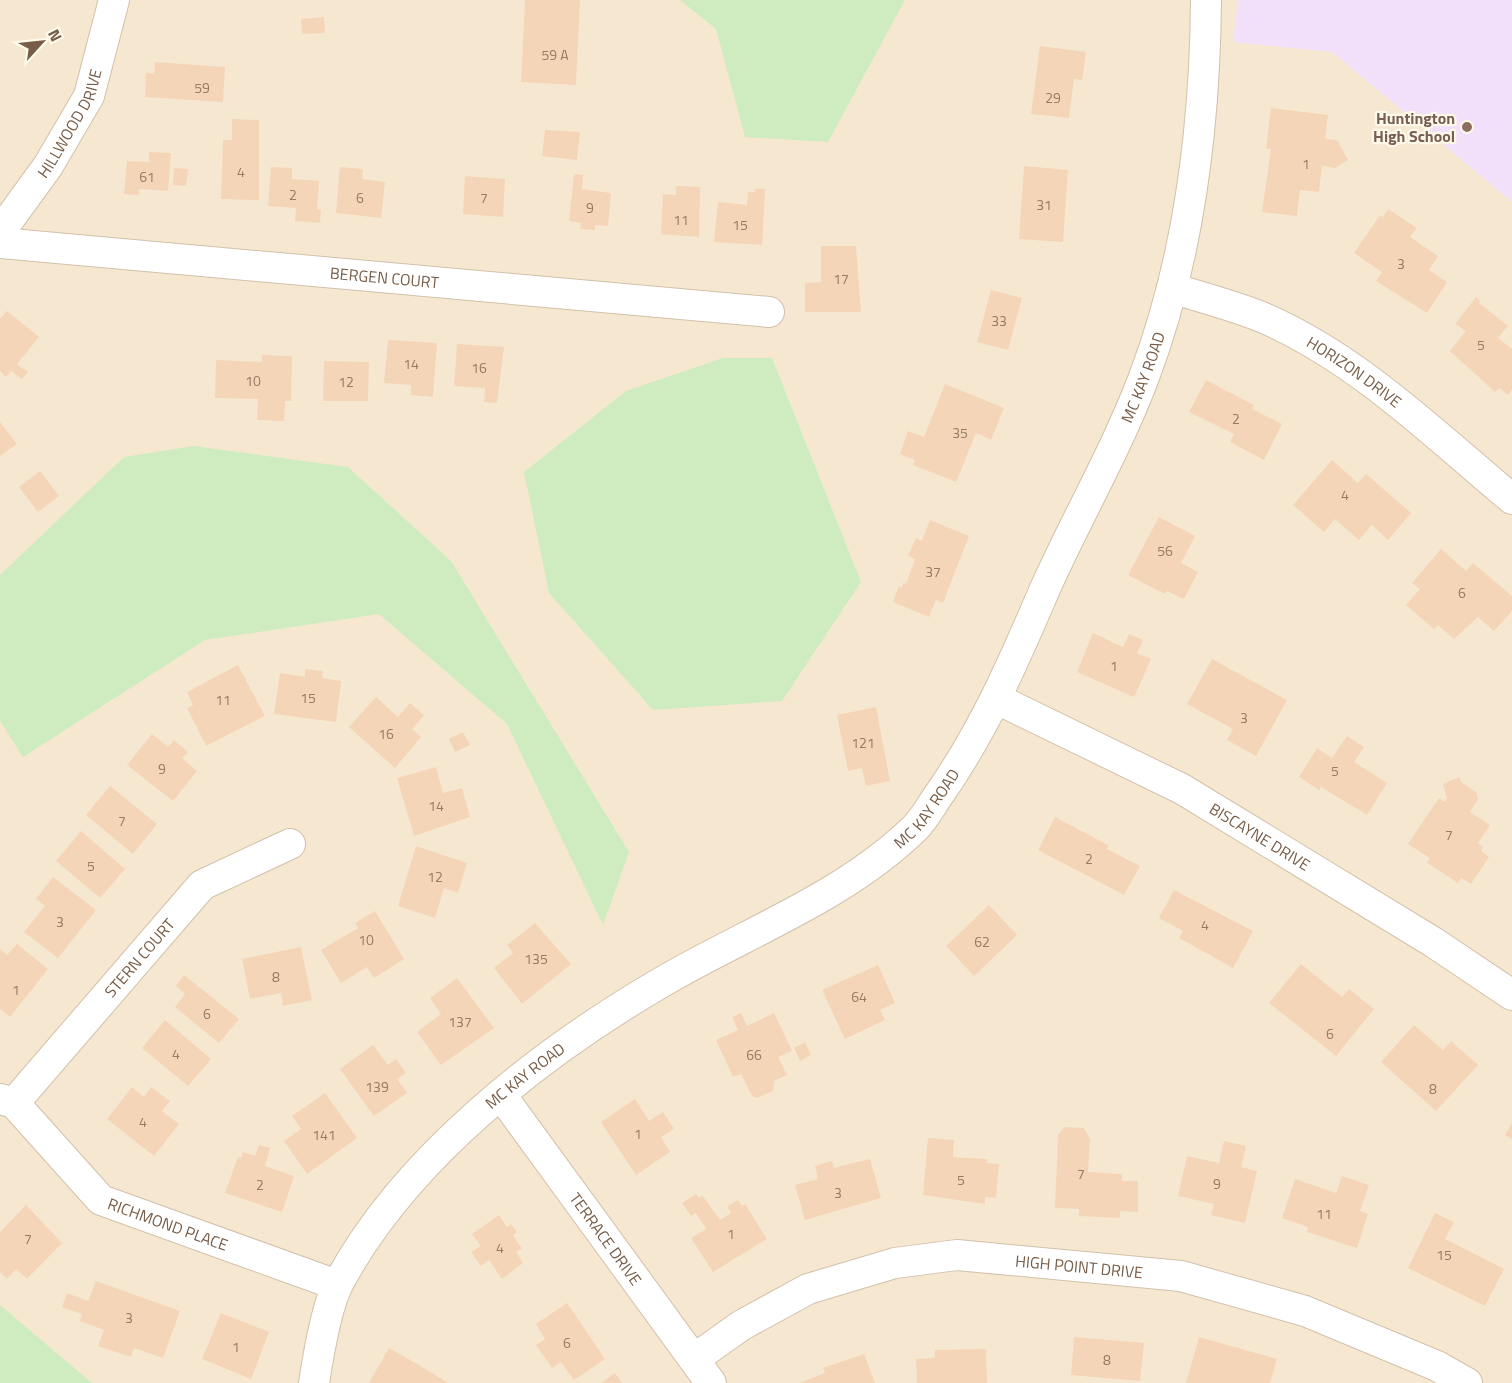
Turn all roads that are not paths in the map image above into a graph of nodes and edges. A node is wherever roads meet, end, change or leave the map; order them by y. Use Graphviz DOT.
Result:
graph roads {
  1 [pos="114,0"];
  2 [pos="1206,0"];
  3 [pos="0,232"];
  4 [pos="0,243"];
  5 [pos="1172,288"];
  6 [pos="769,312"];
  7 [pos="1512,499"];
  8 [pos="997,699"];
  9 [pos="290,844"];
  10 [pos="1512,995"];
  11 [pos="501,1095"];
  12 [pos="7,1101"];
  13 [pos="337,1285"];
  14 [pos="702,1371"];
  15 [pos="314,1383"];
  16 [pos="1467,1383"];
  1 -- 3 [label="street, HILLWOOD DRIVE"];
  2 -- 5 [label="street, MC KAY ROAD"];
  4 -- 6 [label="street, BERGEN COURT"];
  5 -- 7 [label="street, HORIZON DRIVE"];
  5 -- 8 [label="street, MC KAY ROAD"];
  8 -- 10 [label="street, BISCAYNE DRIVE"];
  8 -- 11 [label="street, MC KAY ROAD"];
  9 -- 12 [label="street, STERN COURT"];
  11 -- 13 [label="street, MC KAY ROAD"];
  11 -- 14 [label="street, TERRACE DRIVE"];
  12 -- 13 [label="street, RICHMOND PLACE"];
  13 -- 15 [label="street, MC KAY ROAD"];
  14 -- 16 [label="street, HIGH POINT DRIVE"];
}
